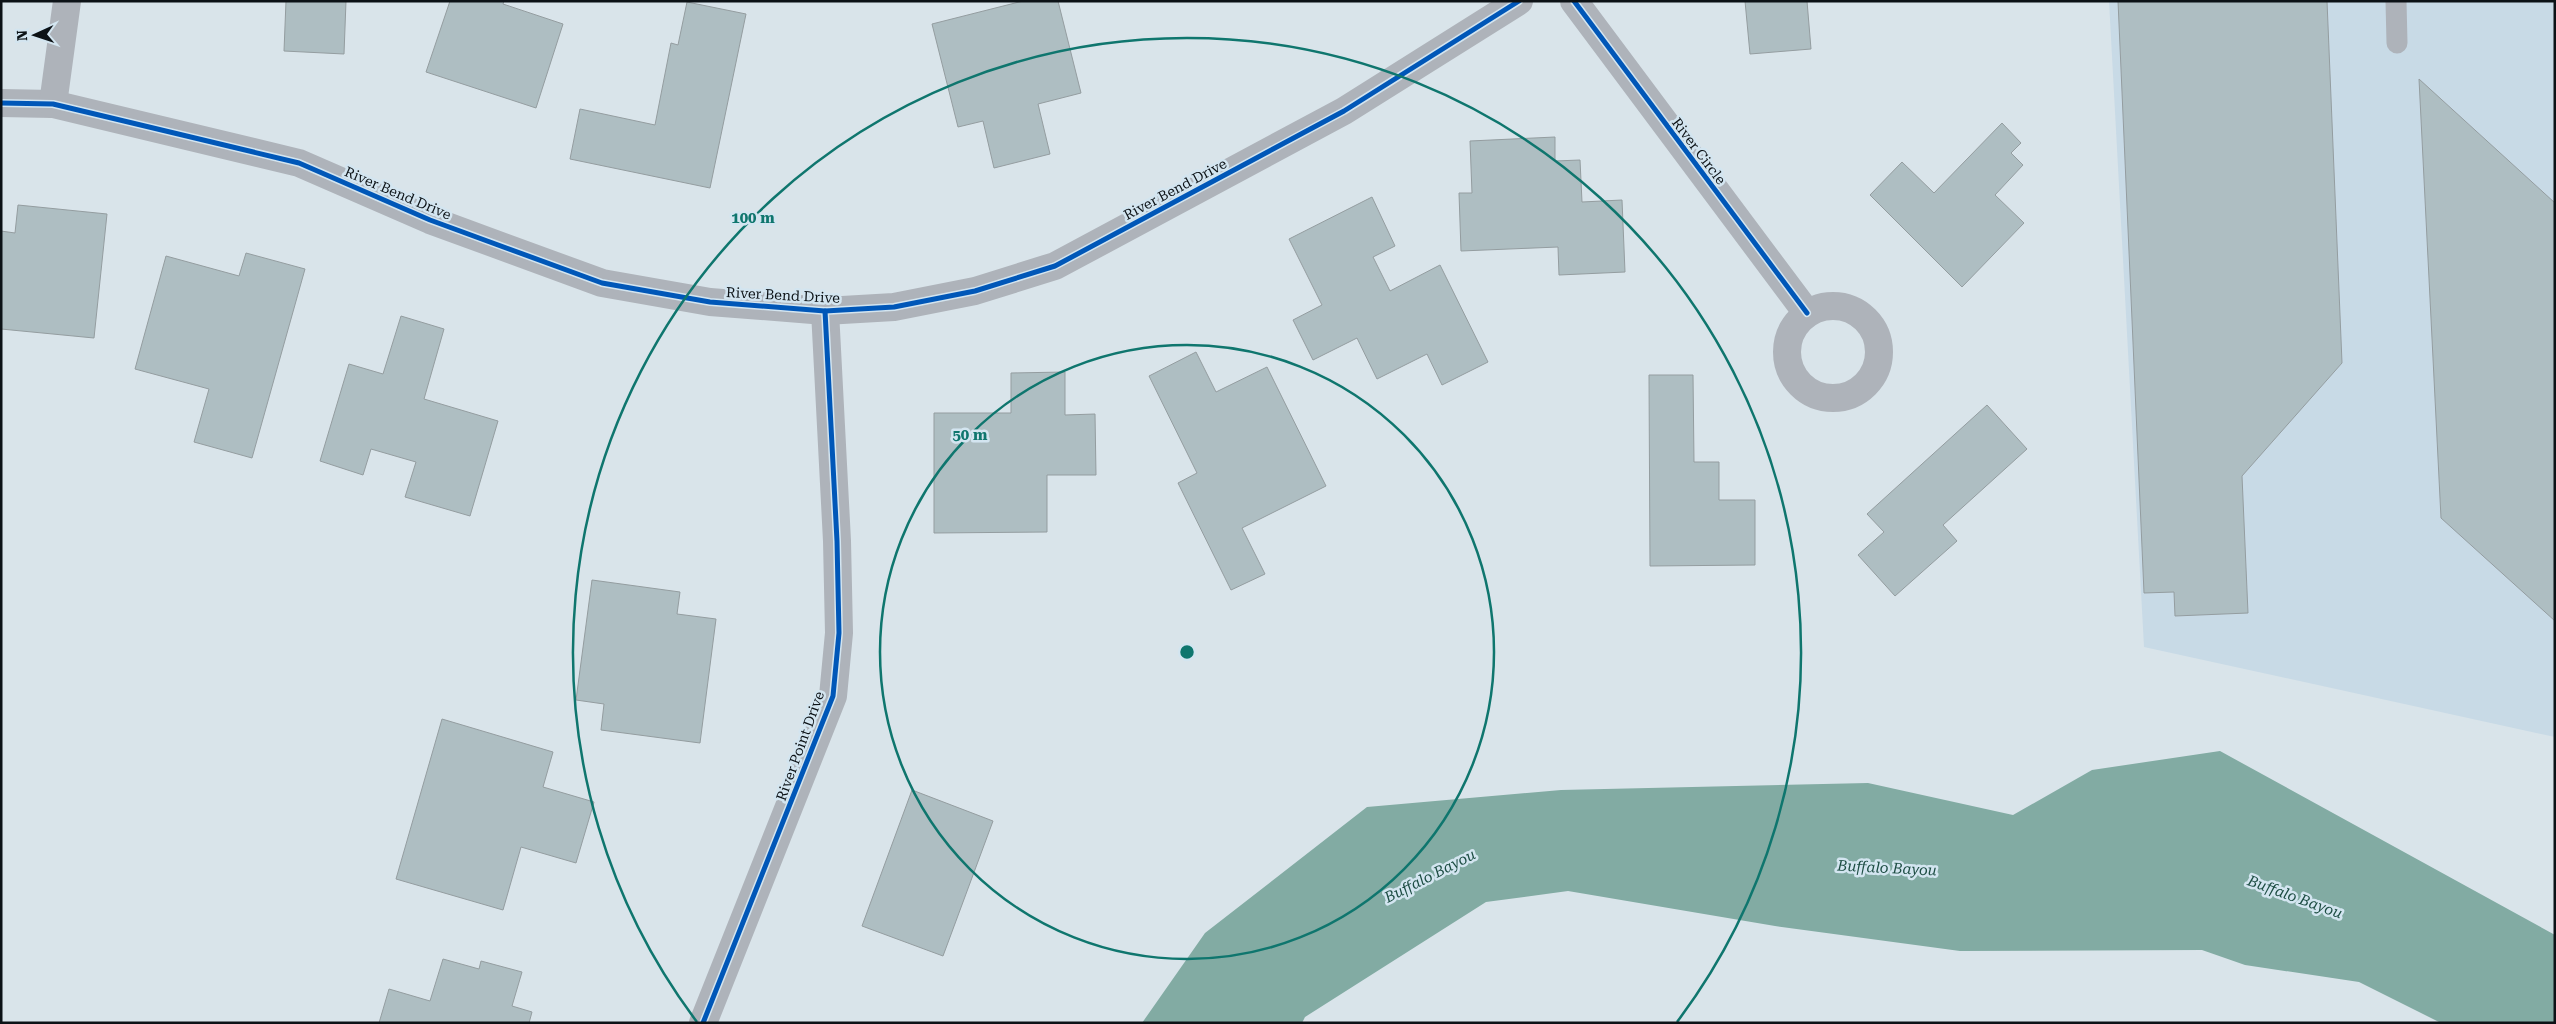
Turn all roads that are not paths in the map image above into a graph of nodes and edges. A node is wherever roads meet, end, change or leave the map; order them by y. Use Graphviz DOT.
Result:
graph roads {
  1 [pos="67,1"];
  2 [pos="1519,1"];
  3 [pos="1574,1"];
  4 [pos="2396,1"];
  5 [pos="2397,43"];
  6 [pos="1,103"];
  7 [pos="53,104"];
  8 [pos="825,311"];
  9 [pos="1807,313"];
  10 [pos="703,1023"];
  1 -- 7 [label="street"];
  2 -- 8 [label="street, River Bend Drive"];
  3 -- 9 [label="street, River Circle"];
  4 -- 5 [label="lane"];
  6 -- 7 [label="street, River Bend Drive"];
  7 -- 8 [label="street, River Bend Drive"];
  8 -- 10 [label="street, River Point Drive"];
}
